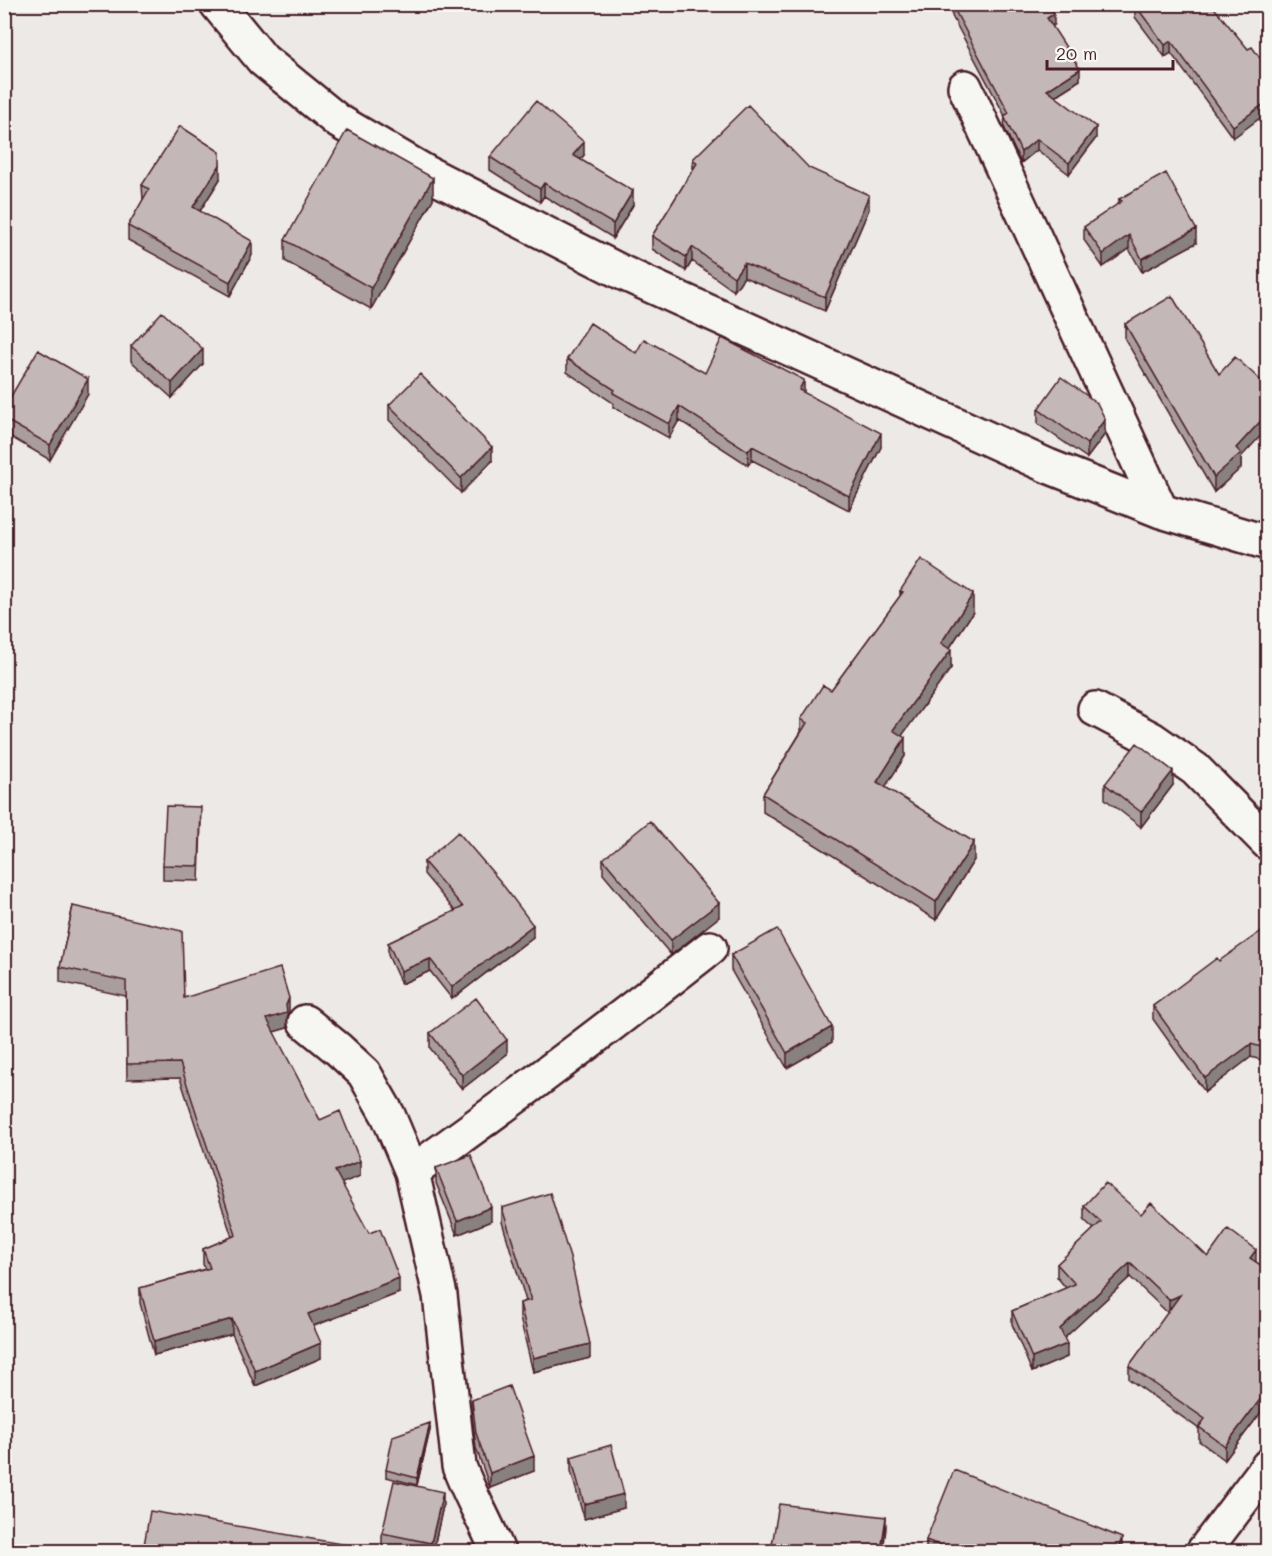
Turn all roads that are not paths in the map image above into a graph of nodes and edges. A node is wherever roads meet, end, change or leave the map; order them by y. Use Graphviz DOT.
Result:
graph roads {
  1 [pos="217,4"];
  2 [pos="965,87"];
  3 [pos="1161,511"];
  4 [pos="1268,543"];
  5 [pos="1095,709"];
  6 [pos="1268,843"];
  7 [pos="710,948"];
  8 [pos="305,1022"];
  9 [pos="412,1172"];
  10 [pos="1268,1466"];
  11 [pos="498,1551"];
  12 [pos="1203,1551"];
  1 -- 3 [label="street"];
  2 -- 3 [label="street"];
  3 -- 4 [label="street"];
  5 -- 6 [label="street"];
  7 -- 9 [label="street"];
  8 -- 9 [label="street"];
  9 -- 11 [label="street"];
  10 -- 12 [label="street"];
}
